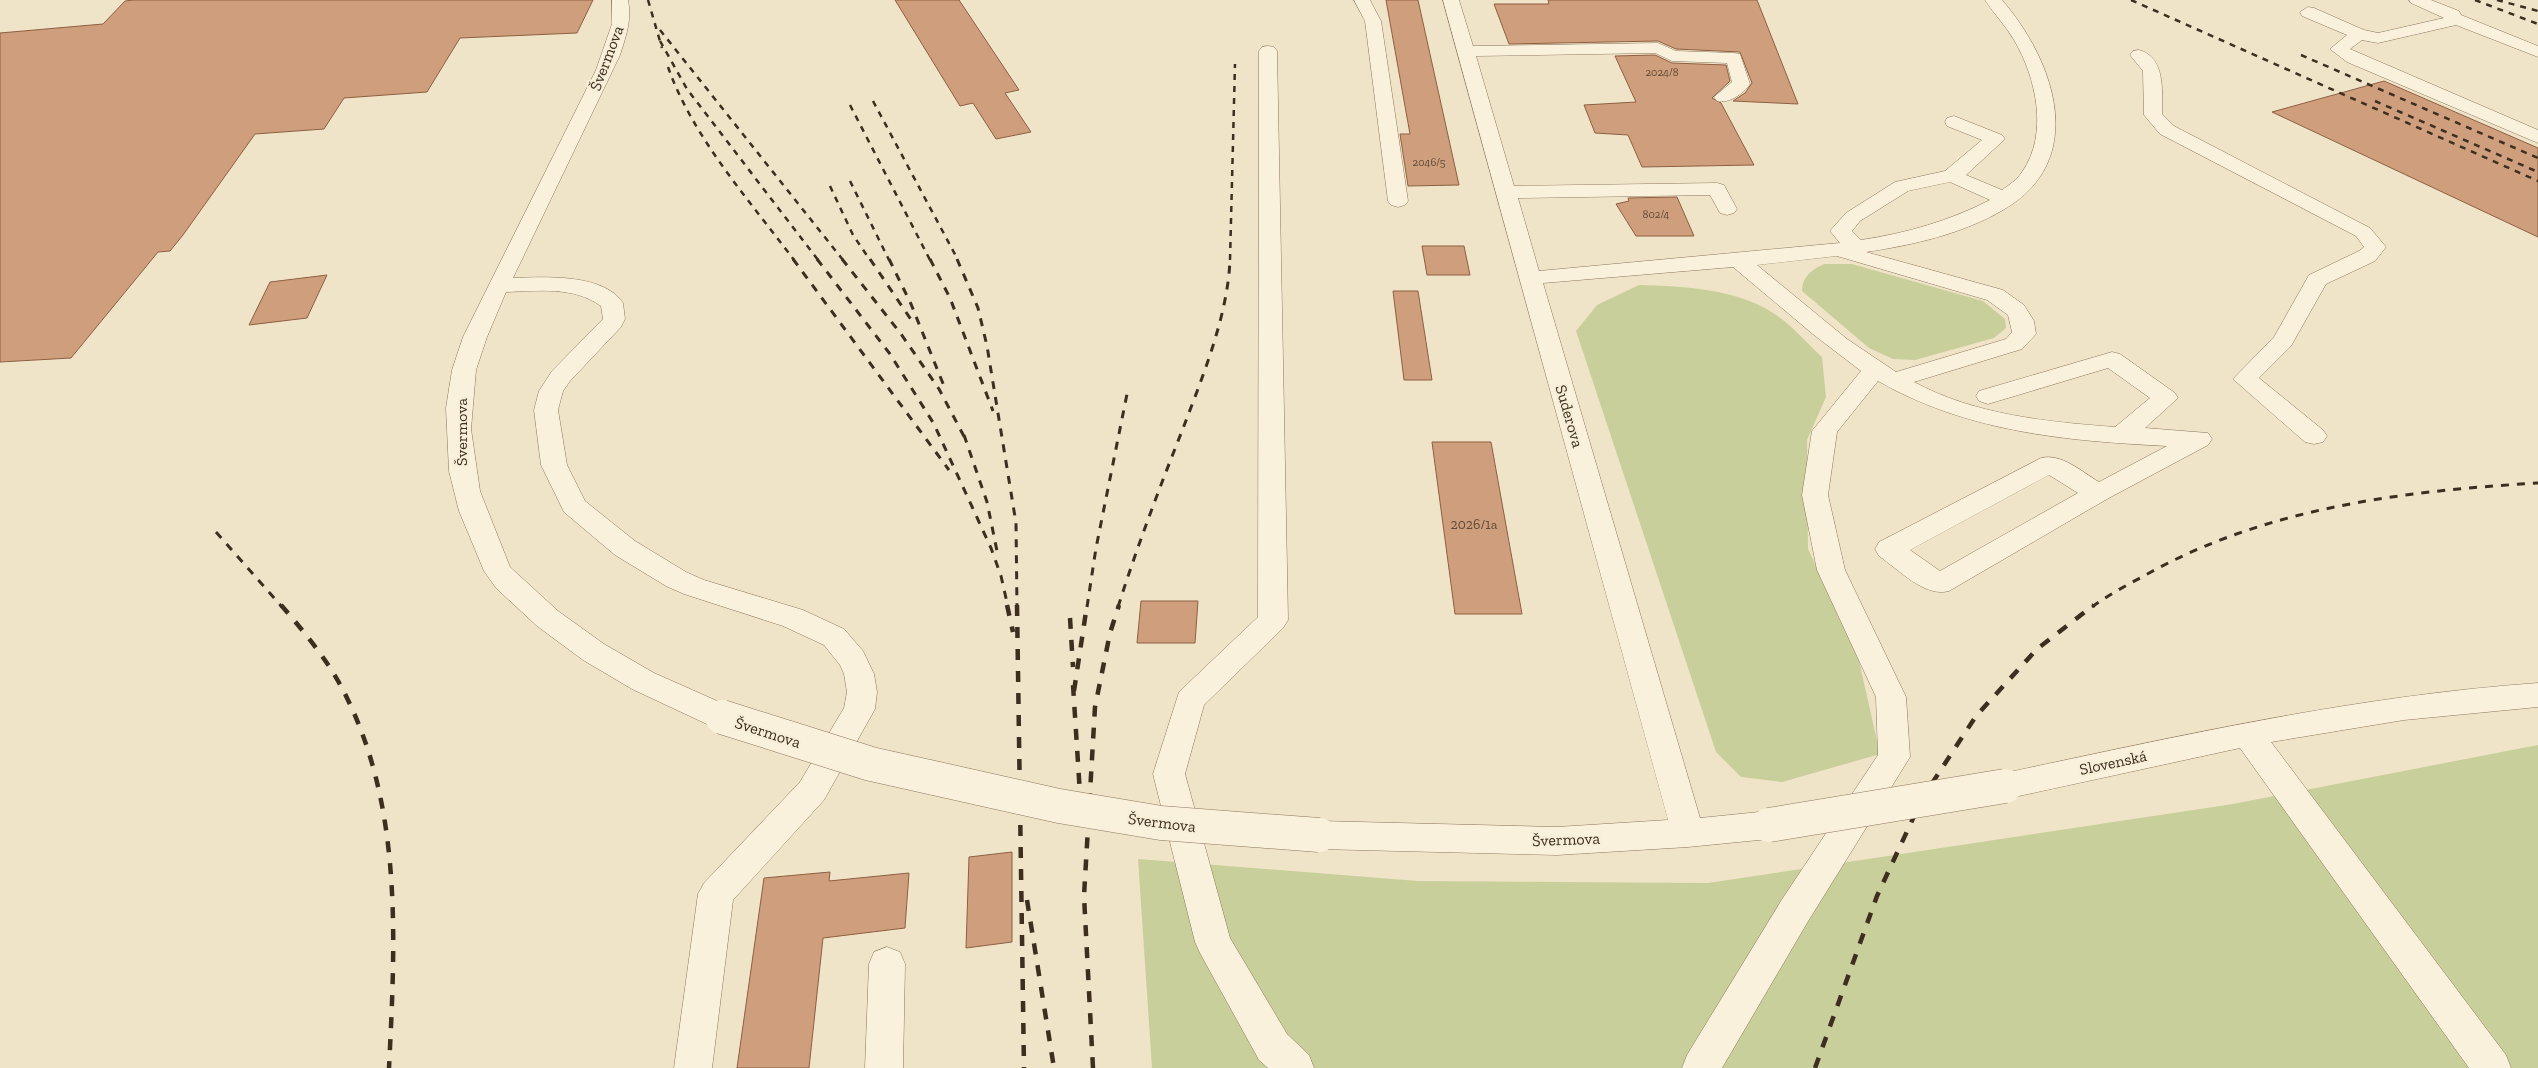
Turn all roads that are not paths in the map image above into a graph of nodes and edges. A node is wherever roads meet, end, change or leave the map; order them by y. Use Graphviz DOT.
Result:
graph roads {
  1 [pos="620,0"];
  2 [pos="1362,0"];
  3 [pos="1451,0"];
  4 [pos="1993,0"];
  5 [pos="2417,0"];
  6 [pos="2308,12"];
  7 [pos="2453,18"];
  8 [pos="2359,34"];
  9 [pos="1268,50"];
  10 [pos="1466,51"];
  11 [pos="2538,52"];
  12 [pos="2139,55"];
  13 [pos="1723,97"];
  14 [pos="1954,122"];
  15 [pos="2538,137"];
  16 [pos="1952,176"];
  17 [pos="1506,192"];
  18 [pos="2005,200"];
  19 [pos="1398,201"];
  20 [pos="1727,209"];
  21 [pos="1856,247"];
  22 [pos="1834,250"];
  23 [pos="1738,260"];
  24 [pos="1531,278"];
  25 [pos="499,285"];
  26 [pos="1885,375"];
  27 [pos="1988,396"];
  28 [pos="2121,435"];
  29 [pos="2314,436"];
  30 [pos="2098,493"];
  31 [pos="2538,695"];
  32 [pos="2248,735"];
  33 [pos="1688,833"];
  34 [pos="887,964"];
  35 [pos="693,1068"];
  36 [pos="884,1068"];
  37 [pos="1295,1068"];
  38 [pos="1701,1068"];
  39 [pos="2492,1068"];
  1 -- 25 [label="street, Švermova"];
  2 -- 19 [label="street"];
  3 -- 10 [label="street, Suderova"];
  4 -- 18 [label="street"];
  5 -- 7 [label="street"];
  6 -- 8 [label="street"];
  7 -- 8 [label="street"];
  7 -- 11 [label="street"];
  8 -- 15 [label="street"];
  9 -- 37 [label="street"];
  10 -- 13 [label="street"];
  10 -- 17 [label="street, Suderova"];
  12 -- 29 [label="street"];
  14 -- 16 [label="street"];
  16 -- 18 [label="street"];
  16 -- 21 [label="street"];
  17 -- 20 [label="street"];
  17 -- 24 [label="street, Suderova"];
  18 -- 21 [label="street"];
  21 -- 22 [label="street"];
  22 -- 23 [label="street"];
  22 -- 26 [label="street"];
  23 -- 24 [label="street"];
  23 -- 26 [label="street"];
  24 -- 33 [label="street, Suderova"];
  25 -- 33 [label="street, Švermova, bridge"];
  25 -- 35 [label="street"];
  26 -- 28 [label="street"];
  26 -- 38 [label="street"];
  27 -- 28 [label="street"];
  28 -- 30 [label="street"];
  30 -- 30 [label="street"];
  31 -- 32 [label="street, Slovenská"];
  32 -- 33 [label="street, Slovenská, bridge"];
  32 -- 39 [label="street"];
  34 -- 36 [label="street"];
}
